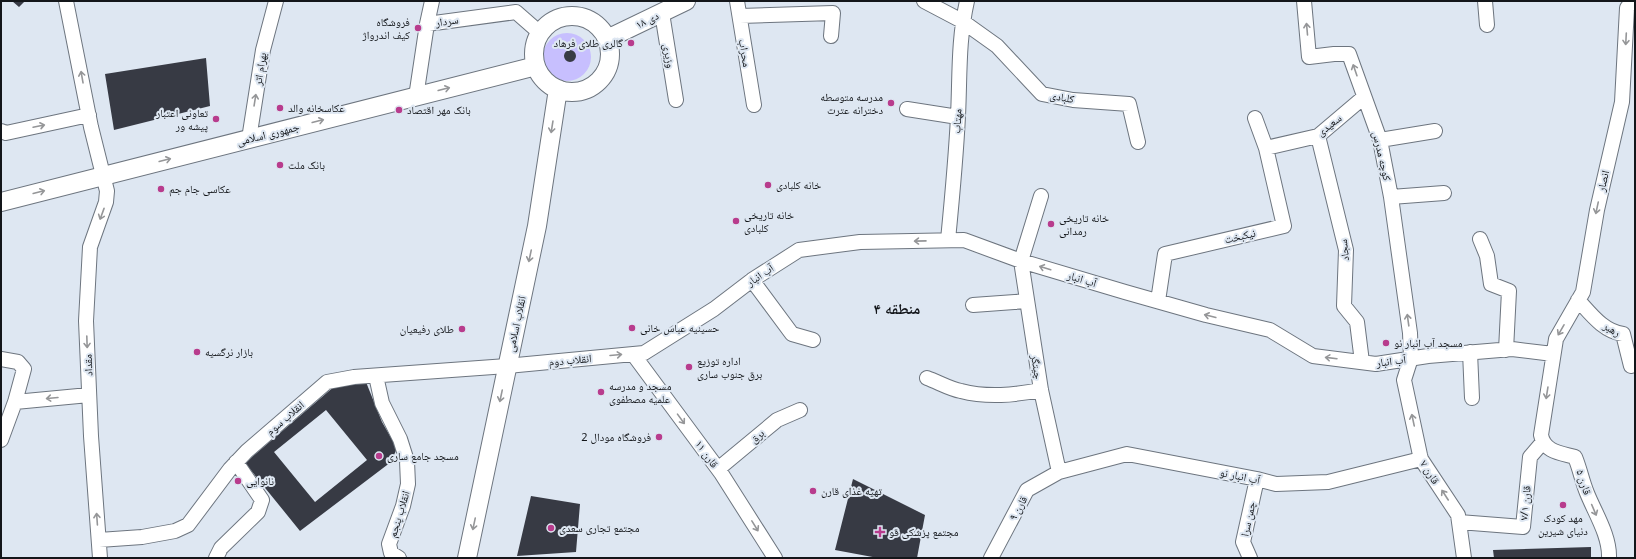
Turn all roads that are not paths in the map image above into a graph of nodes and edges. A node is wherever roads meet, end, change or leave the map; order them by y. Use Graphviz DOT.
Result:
graph roads {
  1 [pos="66,1"];
  2 [pos="276,1"];
  3 [pos="432,1"];
  4 [pos="686,1"];
  5 [pos="737,1"];
  6 [pos="924,1"];
  7 [pos="967,1"];
  8 [pos="1304,1"];
  9 [pos="1485,1"];
  10 [pos="1632,1"];
  11 [pos="515,7"];
  12 [pos="581,9"];
  13 [pos="662,13"];
  14 [pos="740,16"];
  15 [pos="962,21"];
  16 [pos="427,24"];
  17 [pos="1487,25"];
  18 [pos="540,33"];
  19 [pos="831,36"];
  20 [pos="607,40"];
  21 [pos="536,66"];
  22 [pos="558,89"];
  23 [pos="416,97"];
  24 [pos="1364,97"];
  25 [pos="676,100"];
  26 [pos="754,105"];
  27 [pos="907,109"];
  28 [pos="89,115"];
  29 [pos="958,116"];
  30 [pos="1255,118"];
  31 [pos="1,131"];
  32 [pos="1435,131"];
  33 [pos="1318,136"];
  34 [pos="249,139"];
  35 [pos="1380,140"];
  36 [pos="1138,142"];
  37 [pos="1266,148"];
  38 [pos="102,176"];
  39 [pos="1444,193"];
  40 [pos="1041,196"];
  41 [pos="1391,197"];
  42 [pos="1,202"];
  43 [pos="948,240"];
  44 [pos="1480,240"];
  45 [pos="1021,261"];
  46 [pos="752,280"];
  47 [pos="1578,300"];
  48 [pos="1027,301"];
  49 [pos="1158,301"];
  50 [pos="973,305"];
  51 [pos="813,340"];
  52 [pos="1506,350"];
  53 [pos="1470,352"];
  54 [pos="633,354"];
  55 [pos="1553,354"];
  56 [pos="1412,358"];
  57 [pos="1,359"];
  58 [pos="1362,362"];
  59 [pos="507,366"];
  60 [pos="1631,366"];
  61 [pos="376,376"];
  62 [pos="927,378"];
  63 [pos="1041,390"];
  64 [pos="89,395"];
  65 [pos="1472,398"];
  66 [pos="15,402"];
  67 [pos="800,410"];
  68 [pos="1,440"];
  69 [pos="1542,443"];
  70 [pos="1421,459"];
  71 [pos="236,462"];
  72 [pos="718,468"];
  73 [pos="1059,472"];
  74 [pos="1257,479"];
  75 [pos="1459,522"];
  76 [pos="99,540"];
  77 [pos="100,558"];
  78 [pos="216,558"];
  79 [pos="399,558"];
  80 [pos="467,558"];
  81 [pos="775,558"];
  82 [pos="991,558"];
  83 [pos="1250,558"];
  84 [pos="1464,558"];
  85 [pos="1609,558"];
  28 -- 1 [label="street, مقداد, one-way"];
  34 -- 2 [label="street, بهرام اتر, one-way"];
  3 -- 16 [label="street"];
  4 -- 13 [label="main road, ۱۸ دی"];
  5 -- 14 [label="street, محراب"];
  6 -- 15 [label="street"];
  7 -- 15 [label="street, مهتاب"];
  24 -- 8 [label="street, کوچه مدرس, one-way"];
  9 -- 17 [label="street"];
  10 -- 47 [label="street, انصار, one-way"];
  11 -- 16 [label="street, سردار"];
  11 -- 18 [label="street"];
  12 -- 18 [label="main road"];
  12 -- 20 [label="main road"];
  13 -- 20 [label="main road, ۱۸ دی"];
  13 -- 25 [label="street, وزیری"];
  14 -- 19 [label="street"];
  14 -- 26 [label="street, محراب"];
  15 -- 29 [label="street, مهتاب"];
  15 -- 36 [label="street, کلبادی"];
  16 -- 23 [label="street, سردار"];
  18 -- 21 [label="main road"];
  20 -- 22 [label="main road"];
  21 -- 22 [label="main road"];
  23 -- 21 [label="main road, جمهوری اسلامی, one-way"];
  22 -- 59 [label="main road, انقلاب اسلامی, one-way"];
  34 -- 23 [label="main road, جمهوری اسلامی, one-way"];
  24 -- 33 [label="street, سعیدی"];
  24 -- 35 [label="street, کوچه مدرس"];
  27 -- 29 [label="street"];
  31 -- 28 [label="street, one-way"];
  28 -- 38 [label="street, مقداد"];
  29 -- 43 [label="street, مهتاب"];
  30 -- 37 [label="street"];
  32 -- 35 [label="street"];
  33 -- 37 [label="street, سعیدی"];
  33 -- 58 [label="street, سجاد"];
  38 -- 34 [label="main road, جمهوری اسلامی, one-way"];
  35 -- 41 [label="street, کوچه مدرس"];
  37 -- 49 [label="street, نیکبخت"];
  42 -- 38 [label="main road, جمهوری اسلامی, one-way"];
  38 -- 64 [label="street, مقداد, one-way"];
  39 -- 41 [label="street"];
  40 -- 45 [label="street"];
  56 -- 41 [label="street, کوچه مدرس, one-way"];
  43 -- 45 [label="street, آب انبار"];
  43 -- 46 [label="street, آب انبار, one-way"];
  44 -- 52 [label="street"];
  45 -- 48 [label="street, چیتگر"];
  49 -- 45 [label="street, آب انبار, one-way"];
  46 -- 51 [label="street"];
  46 -- 54 [label="street, آب انبار"];
  47 -- 55 [label="street, انصار, one-way"];
  47 -- 60 [label="street, رهبر"];
  48 -- 50 [label="street"];
  48 -- 63 [label="street, چیتگر"];
  58 -- 49 [label="street, آب انبار, one-way"];
  52 -- 53 [label="street, آب انبار"];
  52 -- 55 [label="street, آب انبار"];
  53 -- 56 [label="street, آب انبار"];
  53 -- 65 [label="street"];
  59 -- 54 [label="street, انقلاب دوم, one-way"];
  54 -- 72 [label="street, قارن ۱۱, one-way"];
  55 -- 69 [label="street, one-way"];
  56 -- 58 [label="street, آب انبار"];
  70 -- 56 [label="street, قارن ٧, one-way"];
  57 -- 66 [label="street"];
  59 -- 61 [label="street, انقلاب سوم"];
  59 -- 80 [label="main road, انقلاب اسلامی, one-way"];
  61 -- 71 [label="street, انقلاب سوم"];
  61 -- 79 [label="street, انقلاب پنجم"];
  62 -- 63 [label="street"];
  63 -- 73 [label="street, چیتگر"];
  64 -- 66 [label="street, one-way"];
  76 -- 64 [label="street, مقداد, one-way"];
  66 -- 68 [label="street"];
  67 -- 72 [label="street, برق"];
  69 -- 75 [label="street, قارن ۷/۱"];
  69 -- 85 [label="street, قارن ۵, one-way"];
  70 -- 74 [label="street, آب انبار نو"];
  75 -- 70 [label="street, قارن ٧, one-way"];
  71 -- 76 [label="street, انقلاب سوم"];
  71 -- 78 [label="street"];
  72 -- 81 [label="street, قارن ۱۱, one-way"];
  73 -- 74 [label="street, آب انبار نو"];
  73 -- 82 [label="street, قارن ٩"];
  74 -- 83 [label="street, چمن سرا"];
  75 -- 84 [label="street, قارن ٧"];
  76 -- 77 [label="street, مقداد"];
}
